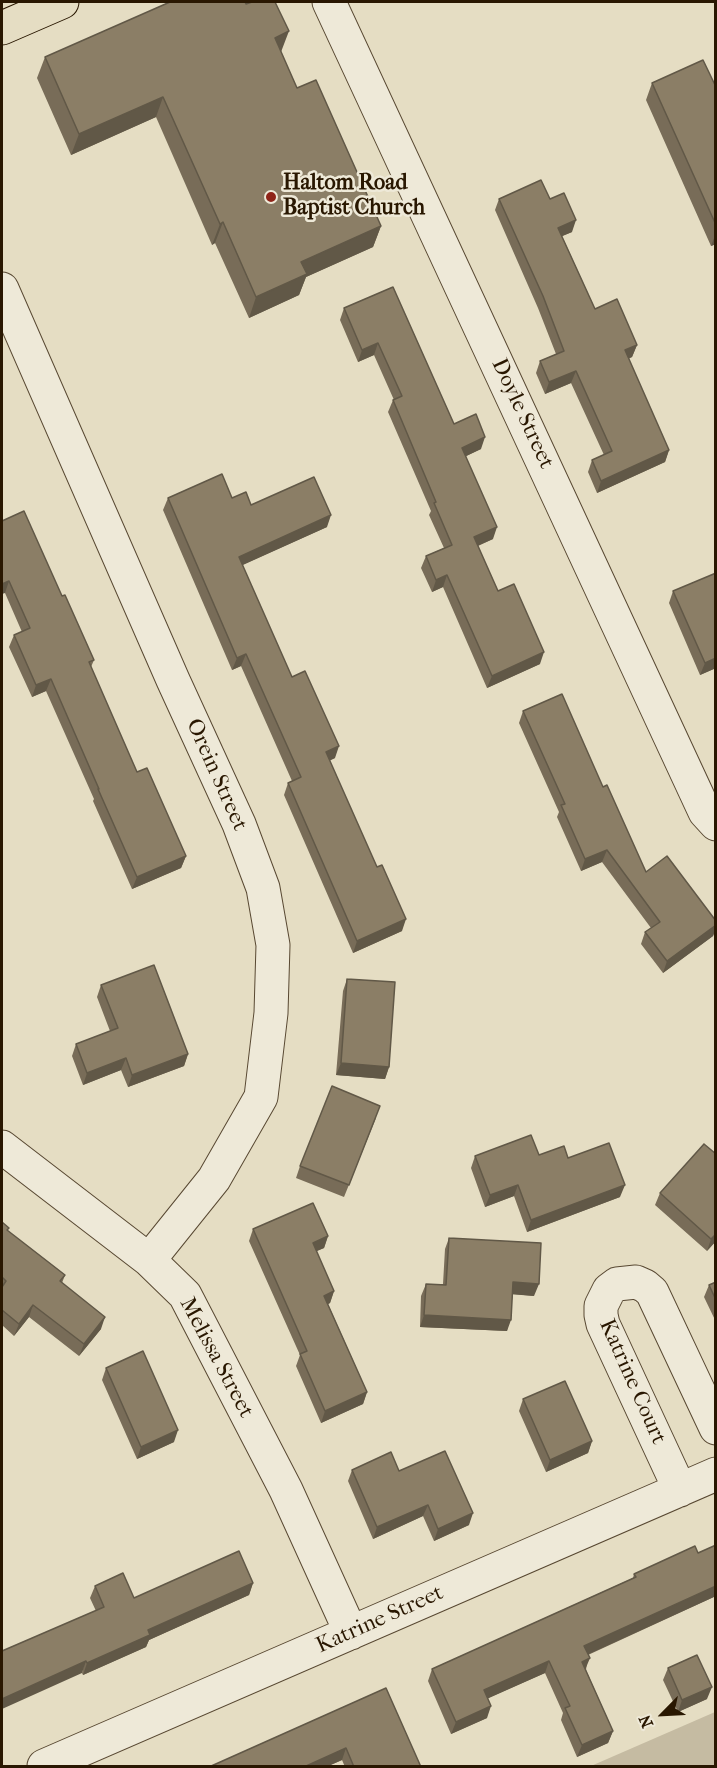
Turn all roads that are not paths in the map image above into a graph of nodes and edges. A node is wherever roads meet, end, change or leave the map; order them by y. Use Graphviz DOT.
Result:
graph roads {
  1 [pos="62,2"];
  2 [pos="329,2"];
  3 [pos="2,28"];
  4 [pos="2,288"];
  5 [pos="716,824"];
  6 [pos="2,1147"];
  7 [pos="149,1260"];
  8 [pos="716,1428"];
  9 [pos="716,1474"];
  10 [pos="680,1490"];
  11 [pos="351,1633"];
  12 [pos="44,1767"];
  1 -- 3 [label="main road"];
  2 -- 5 [label="street, Doyle Street"];
  4 -- 7 [label="street, Orein Street"];
  6 -- 7 [label="street, Melissa Street"];
  7 -- 11 [label="street, Melissa Street"];
  8 -- 10 [label="street, Katrine Court"];
  9 -- 10 [label="street, Katrine Street"];
  10 -- 11 [label="street, Katrine Street"];
  11 -- 12 [label="street, Katrine Street"];
}
